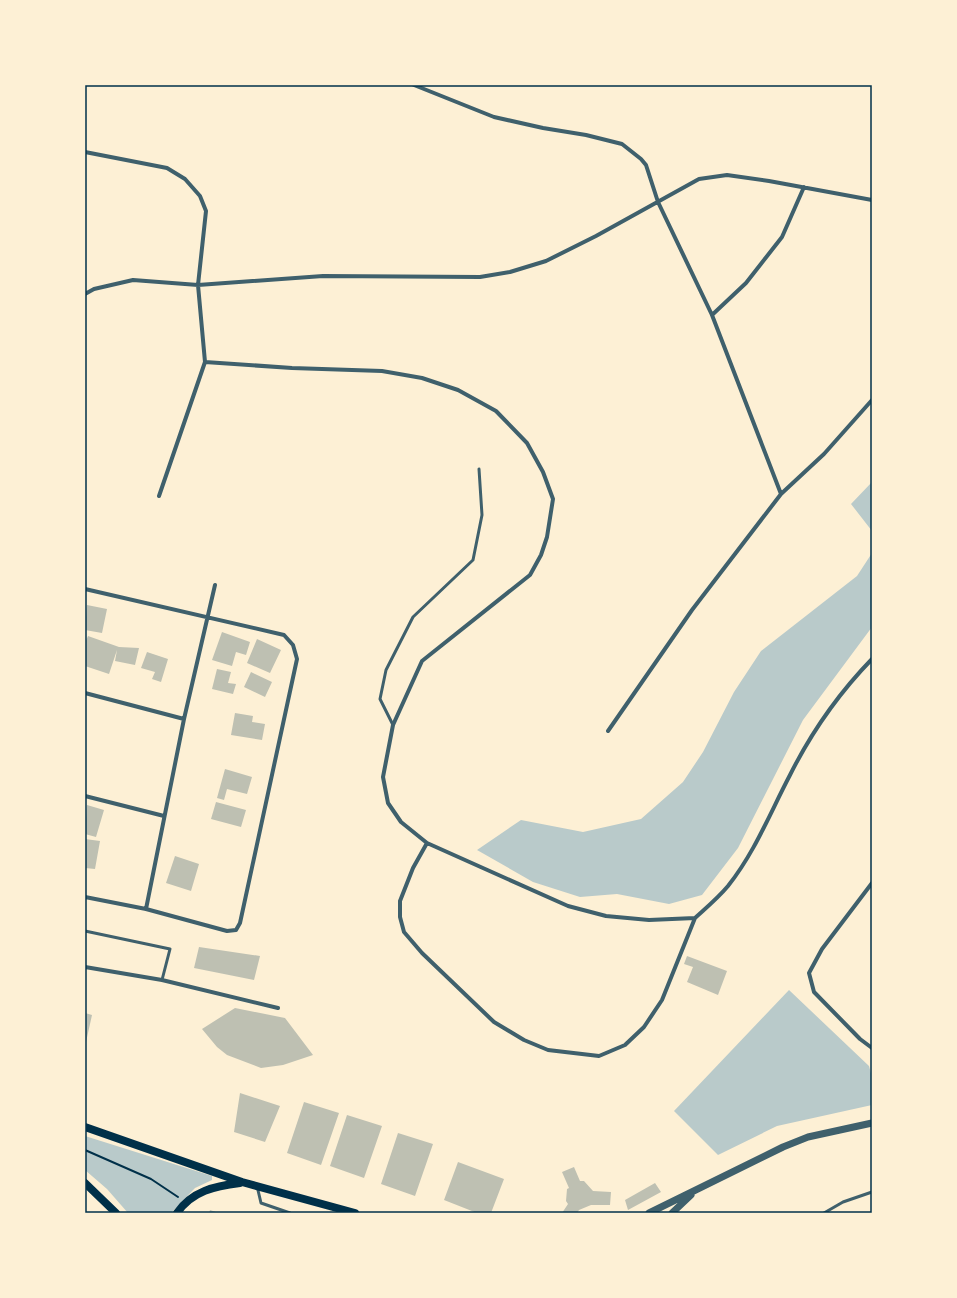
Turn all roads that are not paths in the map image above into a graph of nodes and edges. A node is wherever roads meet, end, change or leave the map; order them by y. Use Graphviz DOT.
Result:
graph roads {
  1 [pos="414,85"];
  2 [pos="85,152"];
  3 [pos="804,187"];
  4 [pos="872,200"];
  5 [pos="658,202"];
  6 [pos="198,285"];
  7 [pos="85,294"];
  8 [pos="712,315"];
  9 [pos="205,362"];
  10 [pos="872,400"];
  11 [pos="479,469"];
  12 [pos="781,494"];
  13 [pos="159,496"];
  14 [pos="216,585"];
  15 [pos="85,590"];
  16 [pos="209,618"];
  17 [pos="872,659"];
  18 [pos="85,693"];
  19 [pos="184,718"];
  20 [pos="393,725"];
  21 [pos="608,731"];
  22 [pos="85,796"];
  23 [pos="164,816"];
  24 [pos="427,843"];
  25 [pos="872,883"];
  26 [pos="85,897"];
  27 [pos="146,909"];
  28 [pos="695,918"];
  29 [pos="85,931"];
  30 [pos="85,967"];
  31 [pos="162,980"];
  32 [pos="278,1008"];
  33 [pos="872,1048"];
  34 [pos="872,1123"];
  35 [pos="85,1127"];
  36 [pos="242,1182"];
  37 [pos="85,1183"];
  38 [pos="257,1186"];
  39 [pos="695,1190"];
  40 [pos="872,1192"];
  41 [pos="116,1213"];
  42 [pos="177,1213"];
  43 [pos="290,1213"];
  44 [pos="355,1213"];
  45 [pos="649,1213"];
  46 [pos="672,1213"];
  47 [pos="824,1213"];
  1 -- 5 [label="street"];
  2 -- 6 [label="street"];
  3 -- 4 [label="street"];
  3 -- 5 [label="street"];
  3 -- 8 [label="street"];
  5 -- 6 [label="street"];
  5 -- 8 [label="street"];
  6 -- 7 [label="street"];
  6 -- 9 [label="street"];
  8 -- 12 [label="street"];
  9 -- 13 [label="street"];
  9 -- 20 [label="street"];
  10 -- 12 [label="street"];
  11 -- 20 [label="lane"];
  12 -- 21 [label="street"];
  14 -- 16 [label="street"];
  15 -- 16 [label="street"];
  16 -- 19 [label="street"];
  16 -- 27 [label="street"];
  17 -- 28 [label="street"];
  18 -- 19 [label="street"];
  19 -- 23 [label="street"];
  20 -- 24 [label="street"];
  22 -- 23 [label="street"];
  23 -- 27 [label="street"];
  24 -- 28 [label="street"];
  24 -- 28 [label="street"];
  25 -- 33 [label="street"];
  26 -- 27 [label="street"];
  29 -- 31 [label="lane"];
  30 -- 31 [label="street"];
  31 -- 32 [label="street"];
  34 -- 39 [label="street"];
  35 -- 36 [label="main road"];
  36 -- 38 [label="main road"];
  36 -- 42 [label="main road"];
  37 -- 41 [label="main road"];
  38 -- 43 [label="lane"];
  38 -- 44 [label="main road"];
  39 -- 45 [label="street"];
  39 -- 46 [label="street"];
  40 -- 47 [label="lane"];
}
